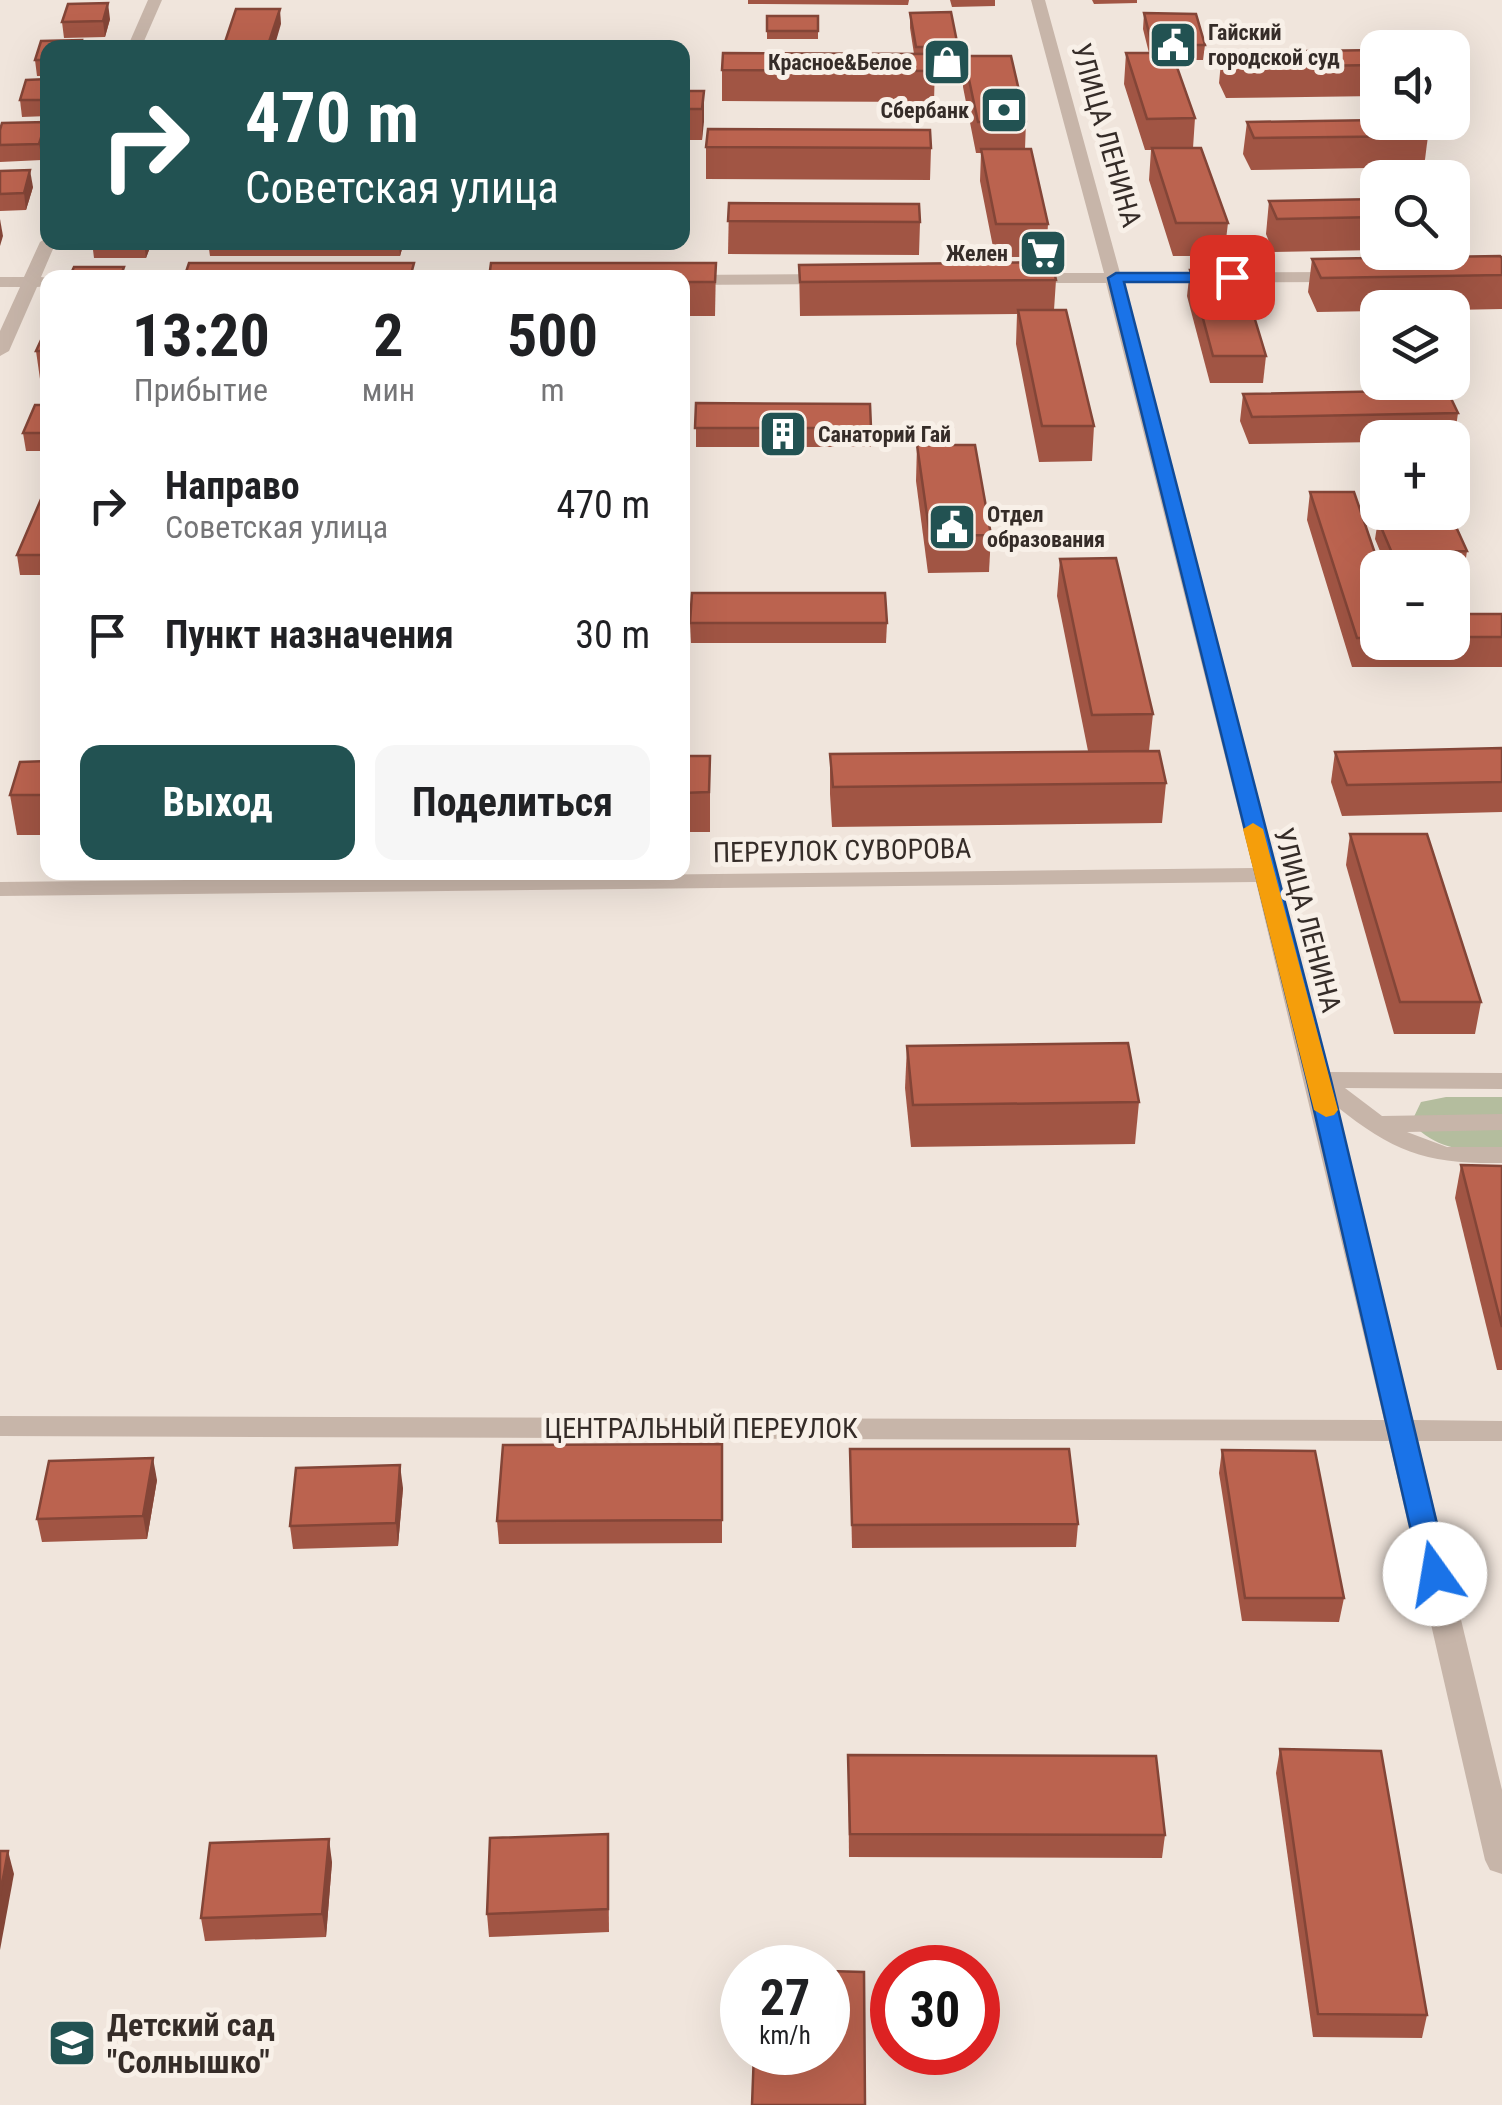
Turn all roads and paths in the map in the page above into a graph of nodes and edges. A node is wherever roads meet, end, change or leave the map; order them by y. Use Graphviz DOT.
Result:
graph roads {
  1 [pos="156,0"];
  2 [pos="1038,0"];
  3 [pos="138,40"];
  4 [pos="1367,277"];
  5 [pos="1002,278"];
  6 [pos="1116,278"];
  7 [pos="852,279"];
  8 [pos="690,280"];
  9 [pos="0,282"];
  10 [pos="38,282"];
  11 [pos="0,351"];
  12 [pos="1265,875"];
  13 [pos="0,889"];
  14 [pos="1319,1080"];
  15 [pos="1502,1081"];
  16 [pos="1502,1122"];
  17 [pos="1376,1124"];
  18 [pos="1502,1155"];
  19 [pos="0,1426"];
  20 [pos="1402,1431"];
  21 [pos="1502,1432"];
  22 [pos="1502,1860"];
  1 -- 3 [label="street"];
  2 -- 6 [label="street, УЛИЦА ЛЕНИНА"];
  4 -- 6 [label="street"];
  5 -- 6 [label="street"];
  6 -- 12 [label="street, УЛИЦА ЛЕНИНА"];
  7 -- 8 [label="street"];
  9 -- 10 [label="street"];
  10 -- 11 [label="street"];
  12 -- 13 [label="street, ПЕРЕУЛОК СУВОРОВА"];
  12 -- 14 [label="street, УЛИЦА ЛЕНИНА"];
  14 -- 15 [label="street"];
  14 -- 17 [label="street"];
  14 -- 20 [label="street, УЛИЦА ЛЕНИНА"];
  16 -- 17 [label="street"];
  17 -- 18 [label="street"];
  19 -- 20 [label="street, ЦЕНТРАЛЬНЫЙ ПЕРЕУЛОК"];
  20 -- 21 [label="street, ЦЕНТРАЛЬНЫЙ ПЕРЕУЛОК"];
  20 -- 22 [label="street, УЛИЦА ЛЕНИНА"];
}
